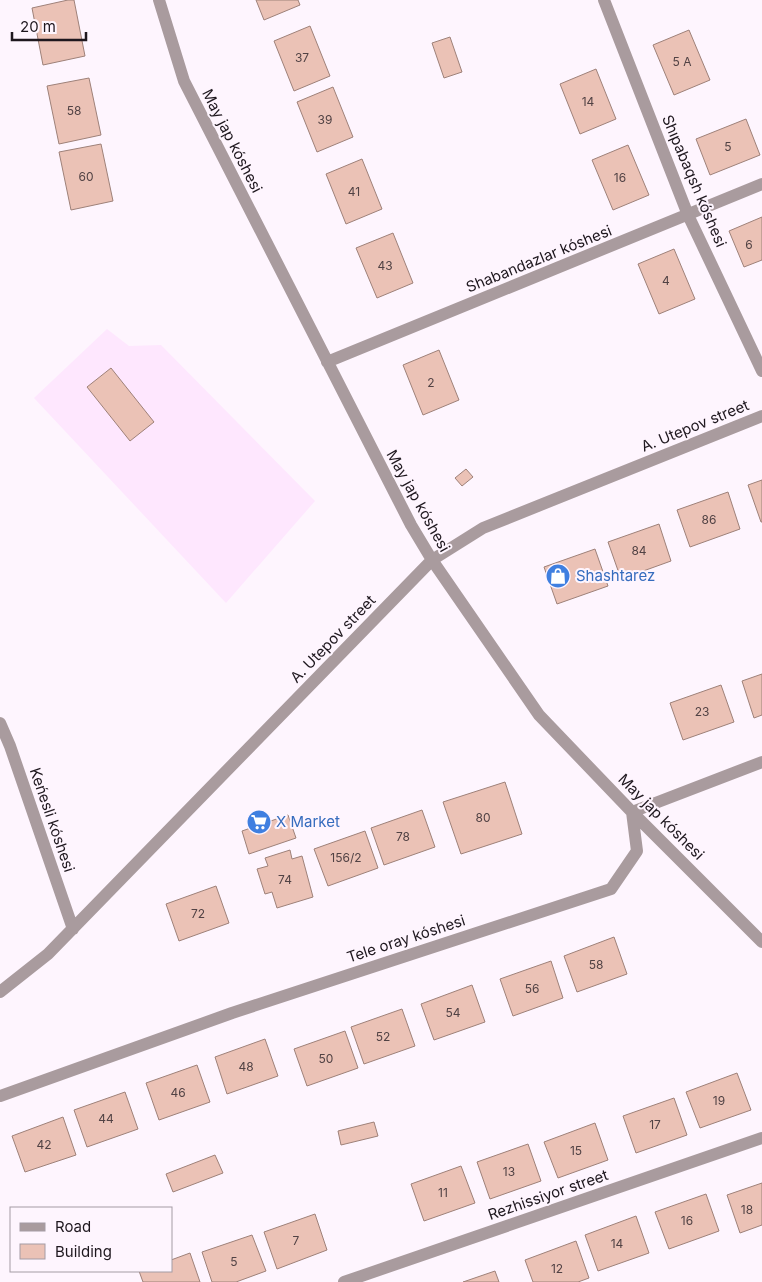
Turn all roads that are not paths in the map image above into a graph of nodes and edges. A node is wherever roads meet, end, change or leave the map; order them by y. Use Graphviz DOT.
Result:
graph roads {
  1 [pos="159,0"];
  2 [pos="604,0"];
  3 [pos="762,184"];
  4 [pos="688,215"];
  5 [pos="327,362"];
  6 [pos="762,371"];
  7 [pos="762,416"];
  8 [pos="432,560"];
  9 [pos="0,723"];
  10 [pos="762,762"];
  11 [pos="632,812"];
  12 [pos="72,929"];
  13 [pos="762,942"];
  14 [pos="0,992"];
  15 [pos="0,1096"];
  16 [pos="762,1138"];
  17 [pos="344,1282"];
  1 -- 5 [label="street, May jap kóshesi"];
  2 -- 4 [label="street, Shıpabaqsh kóshesi"];
  3 -- 4 [label="street, Shabandazlar kóshesi"];
  4 -- 5 [label="street, Shabandazlar kóshesi"];
  4 -- 6 [label="street, Shıpabaqsh kóshesi"];
  5 -- 8 [label="street, May jap kóshesi"];
  7 -- 8 [label="street, A. Utepov street"];
  8 -- 11 [label="street, May jap kóshesi"];
  8 -- 12 [label="street, A. Utepov street"];
  9 -- 12 [label="street, Keńesli kóshesi"];
  10 -- 11 [label="street"];
  11 -- 13 [label="street, May jap kóshesi"];
  11 -- 15 [label="street, Tele oray kóshesi"];
  12 -- 14 [label="street, A. Utepov street"];
  16 -- 17 [label="street, Rezhissiyor street"];
}
